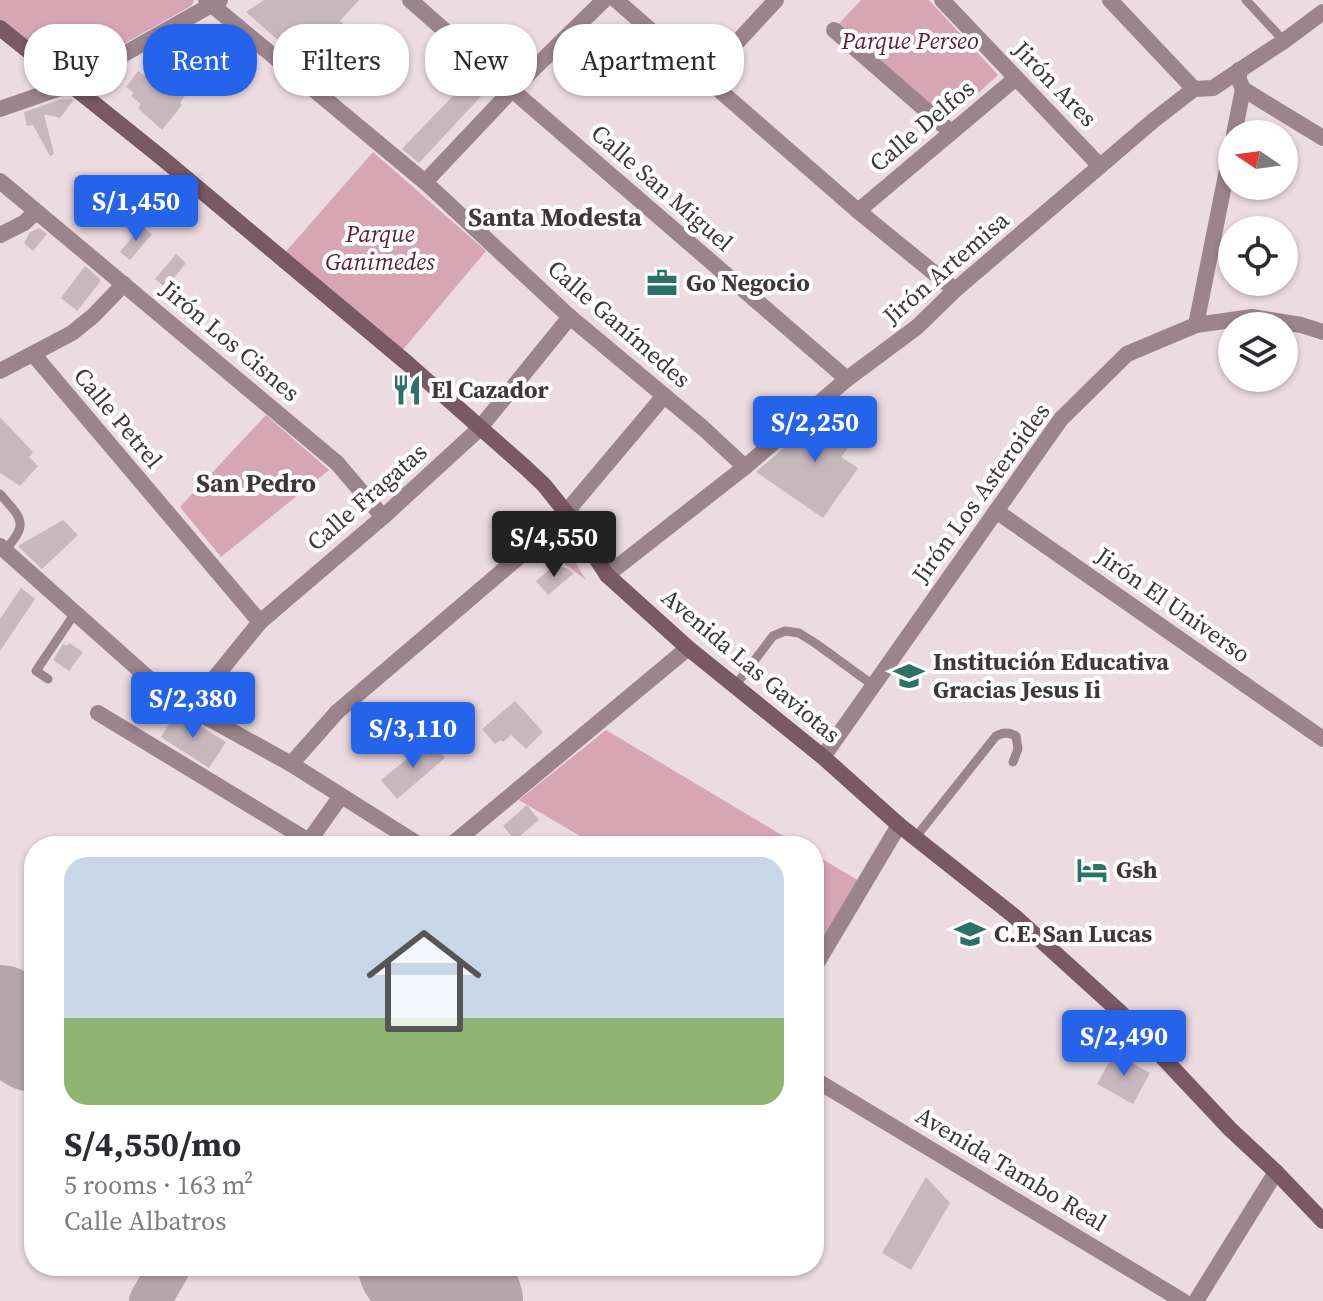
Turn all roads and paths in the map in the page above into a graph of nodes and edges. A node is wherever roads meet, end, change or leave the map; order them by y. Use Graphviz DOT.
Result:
graph roads {
  1 [pos="410,0"];
  2 [pos="604,0"];
  3 [pos="616,0"];
  4 [pos="776,0"];
  5 [pos="942,0"];
  6 [pos="1110,0"];
  7 [pos="1246,0"];
  8 [pos="213,2"];
  9 [pos="1323,12"];
  10 [pos="437,24"];
  11 [pos="644,24"];
  12 [pos="0,28"];
  13 [pos="834,30"];
  14 [pos="744,35"];
  15 [pos="1284,41"];
  16 [pos="24,48"];
  17 [pos="127,52"];
  18 [pos="537,66"];
  19 [pos="1239,70"];
  20 [pos="1016,78"];
  21 [pos="1194,89"];
  22 [pos="1243,89"];
  23 [pos="37,96"];
  24 [pos="83,96"];
  25 [pos="506,96"];
  26 [pos="519,96"];
  27 [pos="727,96"];
  28 [pos="0,109"];
  29 [pos="1237,120"];
  30 [pos="951,132"];
  31 [pos="1323,138"];
  32 [pos="1100,166"];
  33 [pos="0,181"];
  34 [pos="425,182"];
  35 [pos="1221,200"];
  36 [pos="858,211"];
  37 [pos="36,212"];
  38 [pos="0,235"];
  39 [pos="124,284"];
  40 [pos="955,290"];
  41 [pos="570,317"];
  42 [pos="1196,325"];
  43 [pos="1323,332"];
  44 [pos="33,354"];
  45 [pos="0,371"];
  46 [pos="847,379"];
  47 [pos="664,396"];
  48 [pos="479,429"];
  49 [pos="745,467"];
  50 [pos="0,494"];
  51 [pos="996,511"];
  52 [pos="568,515"];
  53 [pos="383,517"];
  54 [pos="2,551"];
  55 [pos="607,575"];
  56 [pos="75,613"];
  57 [pos="260,622"];
  58 [pos="688,648"];
  59 [pos="48,679"];
  60 [pos="873,685"];
  61 [pos="735,686"];
  62 [pos="190,708"];
  63 [pos="98,713"];
  64 [pos="1323,739"];
  65 [pos="823,757"];
  66 [pos="1013,762"];
  67 [pos="291,764"];
  68 [pos="341,796"];
  69 [pos="899,825"];
  70 [pos="301,836"];
  71 [pos="313,836"];
  72 [pos="405,836"];
  73 [pos="462,836"];
  74 [pos="915,838"];
  75 [pos="824,951"];
  76 [pos="824,1085"];
  77 [pos="1276,1172"];
  78 [pos="1323,1221"];
  79 [pos="1183,1301"];
  80 [pos="1196,1301"];
  1 -- 10 [label="street, Calle San Miguel"];
  2 -- 18 [label="street"];
  3 -- 11 [label="street"];
  4 -- 14 [label="street"];
  5 -- 20 [label="street, Jirón Ares"];
  6 -- 21 [label="street"];
  7 -- 15 [label="lane"];
  8 -- 17 [label="street"];
  8 -- 34 [label="street, Calle Ganímedes"];
  9 -- 15 [label="street, Jirón Artemisa"];
  12 -- 16 [label="street, Avenida Las Gaviotas"];
  13 -- 30 [label="street"];
  15 -- 19 [label="street, Jirón Artemisa"];
  19 -- 21 [label="street, Jirón Artemisa"];
  19 -- 22 [label="street"];
  20 -- 30 [label="street, Calle Delfos"];
  20 -- 32 [label="street, Jirón Ares"];
  21 -- 32 [label="street, Jirón Artemisa"];
  22 -- 29 [label="street"];
  22 -- 31 [label="street"];
  23 -- 28 [label="street"];
  24 -- 48 [label="street, Avenida Las Gaviotas"];
  25 -- 34 [label="street"];
  26 -- 46 [label="street, Calle San Miguel"];
  27 -- 36 [label="street"];
  30 -- 36 [label="street, Calle Delfos"];
  32 -- 40 [label="street, Jirón Artemisa"];
  33 -- 37 [label="street, Jirón Los Cisnes"];
  34 -- 41 [label="street, Calle Ganímedes"];
  35 -- 42 [label="street"];
  36 -- 40 [label="street"];
  37 -- 38 [label="street"];
  37 -- 39 [label="street, Jirón Los Cisnes"];
  39 -- 44 [label="street"];
  39 -- 53 [label="street, Jirón Los Cisnes"];
  40 -- 46 [label="street, Jirón Artemisa"];
  41 -- 47 [label="street, Calle Ganímedes"];
  41 -- 48 [label="street, Calle Fragatas"];
  42 -- 43 [label="street, Jirón Los Asteroides"];
  42 -- 51 [label="street, Jirón Los Asteroides"];
  44 -- 45 [label="street"];
  44 -- 57 [label="street, Calle Petrel"];
  46 -- 49 [label="street, Jirón Artemisa"];
  47 -- 49 [label="street, Calle Ganímedes"];
  47 -- 52 [label="street"];
  48 -- 52 [label="street, Avenida Las Gaviotas"];
  48 -- 53 [label="street, Calle Fragatas"];
  49 -- 55 [label="street, Jirón Artemisa"];
  50 -- 54 [label="lane"];
  51 -- 60 [label="street, Jirón Los Asteroides"];
  51 -- 64 [label="street, Jirón El Universo"];
  52 -- 55 [label="street, Avenida Las Gaviotas"];
  52 -- 67 [label="street"];
  53 -- 57 [label="street, Calle Fragatas"];
  54 -- 56 [label="street"];
  55 -- 58 [label="street, Avenida Las Gaviotas"];
  56 -- 59 [label="lane"];
  56 -- 62 [label="street"];
  57 -- 62 [label="street, Calle Fragatas"];
  58 -- 61 [label="street, Avenida Las Gaviotas"];
  58 -- 73 [label="street"];
  60 -- 61 [label="lane"];
  60 -- 65 [label="street, Jirón Los Asteroides"];
  61 -- 65 [label="street, Avenida Las Gaviotas"];
  62 -- 67 [label="street"];
  63 -- 70 [label="street"];
  65 -- 69 [label="street, Avenida Las Gaviotas"];
  66 -- 74 [label="lane"];
  67 -- 68 [label="street"];
  68 -- 71 [label="street"];
  68 -- 72 [label="street"];
  69 -- 74 [label="street, Avenida Las Gaviotas"];
  69 -- 75 [label="street"];
  74 -- 77 [label="street, Avenida Las Gaviotas"];
  76 -- 79 [label="street, Avenida Tambo Real"];
  77 -- 78 [label="street, Avenida Las Gaviotas"];
  77 -- 80 [label="street"];
}
